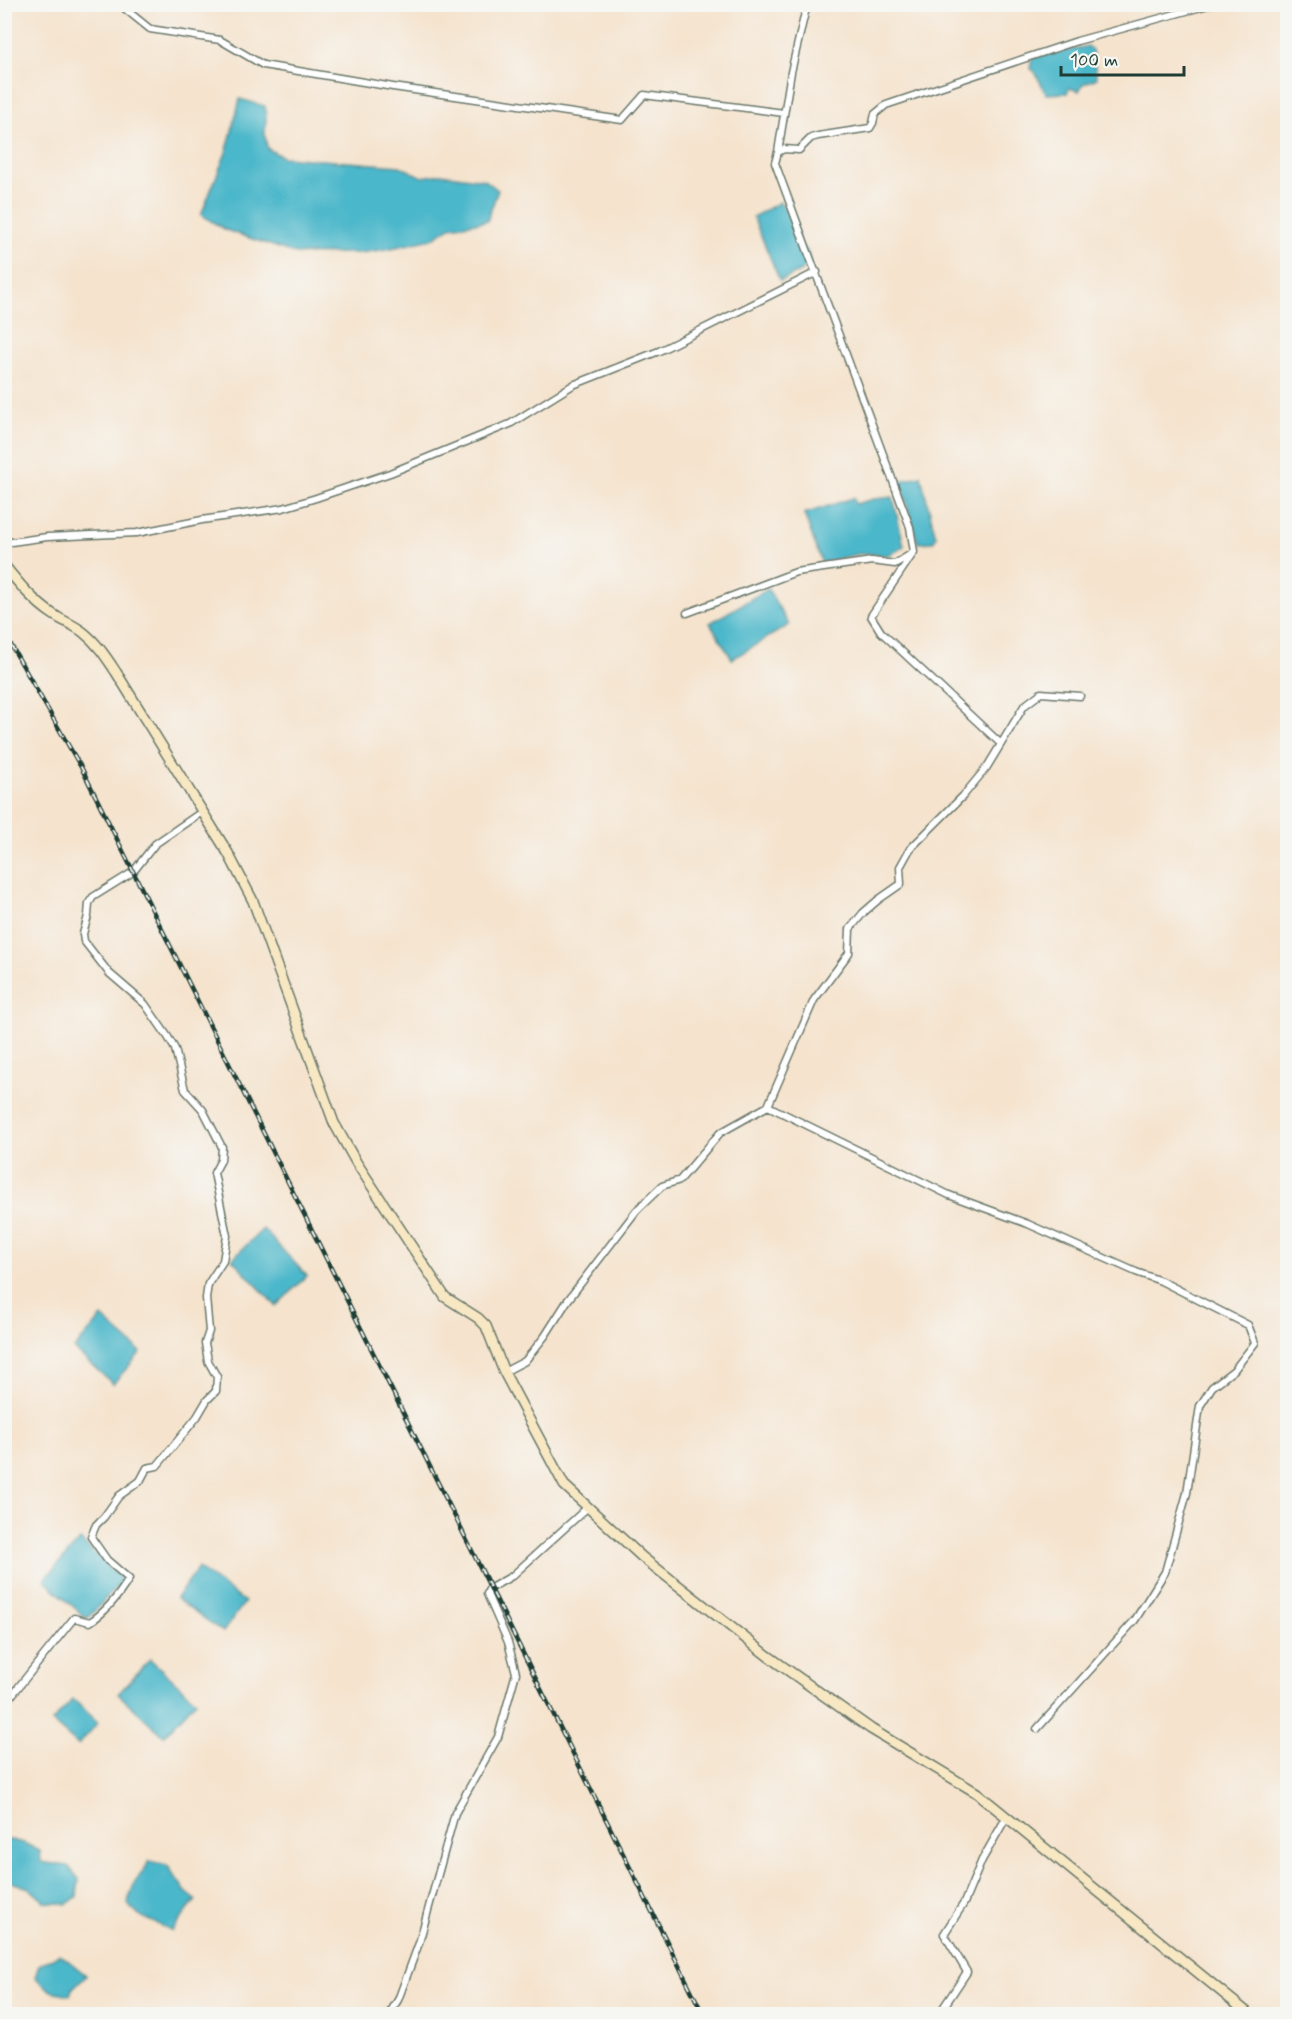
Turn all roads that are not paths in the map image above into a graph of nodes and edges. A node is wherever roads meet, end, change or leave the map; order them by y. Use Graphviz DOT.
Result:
graph roads {
  1 [pos="119,4"];
  2 [pos="807,4"];
  3 [pos="1212,4"];
  4 [pos="784,113"];
  5 [pos="778,152"];
  6 [pos="817,272"];
  7 [pos="4,543"];
  8 [pos="914,552"];
  9 [pos="4,565"];
  10 [pos="687,613"];
  11 [pos="1080,696"];
  12 [pos="1001,744"];
  13 [pos="203,812"];
  14 [pos="768,1106"];
  15 [pos="504,1372"];
  16 [pos="588,1507"];
  17 [pos="4,1706"];
  18 [pos="1037,1729"];
  19 [pos="1006,1818"];
  20 [pos="389,2014"];
  21 [pos="939,2014"];
  22 [pos="1249,2014"];
  1 -- 4 [label="street"];
  2 -- 4 [label="street"];
  3 -- 5 [label="street"];
  4 -- 5 [label="street"];
  5 -- 6 [label="street"];
  6 -- 7 [label="street"];
  6 -- 8 [label="street"];
  8 -- 10 [label="street"];
  8 -- 12 [label="street"];
  9 -- 13 [label="main road"];
  11 -- 12 [label="street"];
  12 -- 14 [label="street"];
  13 -- 15 [label="main road"];
  13 -- 17 [label="street"];
  14 -- 15 [label="street"];
  14 -- 18 [label="street"];
  15 -- 16 [label="main road"];
  16 -- 19 [label="main road"];
  16 -- 20 [label="street"];
  19 -- 21 [label="street"];
  19 -- 22 [label="main road"];
}
